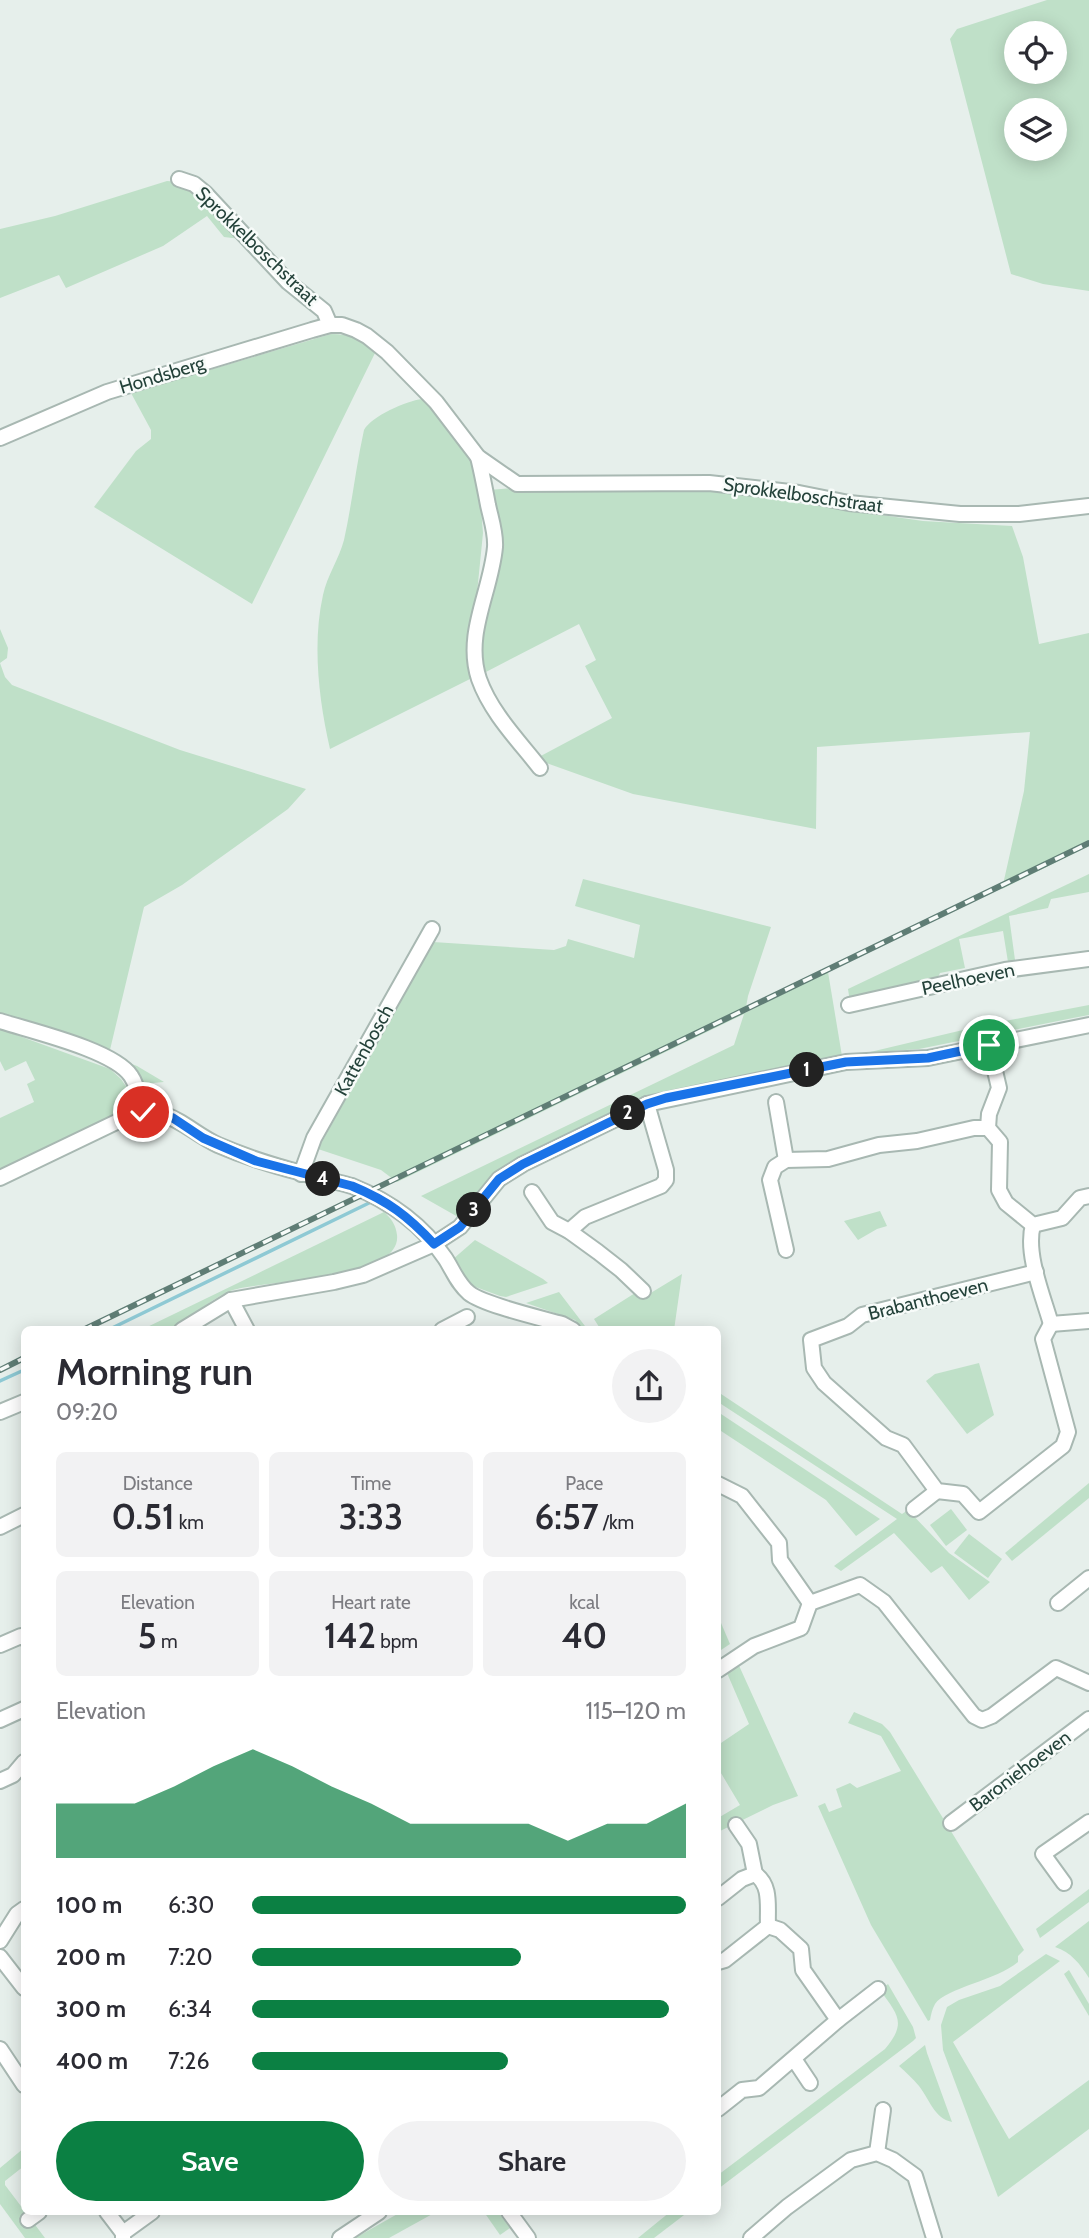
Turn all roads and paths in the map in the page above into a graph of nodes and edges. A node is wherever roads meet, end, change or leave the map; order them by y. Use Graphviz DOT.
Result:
graph roads {
  1 [pos="179,180"];
  2 [pos="330,325"];
  3 [pos="0,438"];
  4 [pos="478,457"];
  5 [pos="517,484"];
  6 [pos="485,485"];
  7 [pos="1089,506"];
  8 [pos="540,768"];
  9 [pos="432,929"];
  10 [pos="1089,959"];
  11 [pos="849,1005"];
  12 [pos="0,1021"];
  13 [pos="1089,1025"];
  14 [pos="989,1045"];
  15 [pos="776,1102"];
  16 [pos="647,1104"];
  17 [pos="143,1112"];
  18 [pos="988,1128"];
  19 [pos="786,1160"];
  20 [pos="301,1174"];
  21 [pos="0,1178"];
  22 [pos="532,1192"];
  23 [pos="1089,1196"];
  24 [pos="1033,1225"];
  25 [pos="569,1231"];
  26 [pos="434,1244"];
  27 [pos="786,1250"];
  28 [pos="1036,1272"];
  29 [pos="643,1291"];
  30 [pos="231,1300"];
  31 [pos="467,1317"];
  32 [pos="1089,1321"];
  33 [pos="1051,1324"];
  34 [pos="189,1326"];
  35 [pos="245,1326"];
  36 [pos="450,1326"];
  37 [pos="566,1326"];
  38 [pos="21,1403"];
  39 [pos="0,1412"];
  40 [pos="721,1486"];
  41 [pos="937,1491"];
  42 [pos="914,1509"];
  43 [pos="1087,1581"];
  44 [pos="810,1603"];
  45 [pos="1058,1603"];
  46 [pos="21,1636"];
  47 [pos="0,1645"];
  48 [pos="721,1668"];
  49 [pos="1089,1683"];
  50 [pos="21,1710"];
  51 [pos="1089,1719"];
  52 [pos="0,1720"];
  53 [pos="21,1766"];
  54 [pos="0,1782"];
  55 [pos="1089,1822"];
  56 [pos="951,1823"];
  57 [pos="736,1825"];
  58 [pos="755,1874"];
  59 [pos="1064,1883"];
  60 [pos="721,1896"];
  61 [pos="21,1911"];
  62 [pos="768,1926"];
  63 [pos="0,1941"];
  64 [pos="0,1957"];
  65 [pos="721,1961"];
  66 [pos="21,1984"];
  67 [pos="878,1989"];
  68 [pos="838,2020"];
  69 [pos="0,2049"];
  70 [pos="794,2059"];
  71 [pos="5,2065"];
  72 [pos="21,2075"];
  73 [pos="810,2083"];
  74 [pos="721,2107"];
  75 [pos="883,2110"];
  76 [pos="877,2153"];
  77 [pos="109,2215"];
  78 [pos="148,2215"];
  79 [pos="374,2215"];
  80 [pos="511,2215"];
  81 [pos="123,2236"];
  82 [pos="526,2237"];
  83 [pos="340,2238"];
  84 [pos="751,2238"];
  85 [pos="934,2238"];
  1 -- 2 [label="street, Sprokkelboschstraat"];
  2 -- 3 [label="street, Hondsberg"];
  2 -- 4 [label="street, Sprokkelboschstraat"];
  4 -- 5 [label="street, Sprokkelboschstraat"];
  4 -- 6 [label="street, Sprokkelboschstraat"];
  5 -- 6 [label="street, Sprokkelboschstraat"];
  5 -- 7 [label="street, Sprokkelboschstraat"];
  6 -- 8 [label="street, Sprokkelboschstraat"];
  9 -- 20 [label="street, Kattenbosch"];
  10 -- 11 [label="street, Peelhoeven"];
  12 -- 17 [label="street"];
  13 -- 14 [label="street"];
  14 -- 16 [label="street"];
  14 -- 18 [label="street"];
  15 -- 19 [label="street"];
  16 -- 25 [label="street"];
  16 -- 26 [label="street"];
  17 -- 20 [label="street"];
  17 -- 21 [label="street"];
  18 -- 19 [label="street"];
  18 -- 24 [label="street"];
  19 -- 27 [label="street"];
  20 -- 26 [label="street"];
  22 -- 25 [label="street"];
  23 -- 24 [label="street"];
  24 -- 28 [label="street"];
  25 -- 29 [label="street"];
  26 -- 30 [label="street"];
  26 -- 37 [label="street"];
  28 -- 33 [label="street"];
  28 -- 41 [label="street, Brabanthoeven"];
  30 -- 34 [label="street"];
  30 -- 35 [label="street"];
  31 -- 36 [label="street"];
  32 -- 33 [label="street"];
  33 -- 41 [label="street"];
  38 -- 39 [label="street"];
  40 -- 44 [label="street"];
  41 -- 42 [label="street"];
  43 -- 45 [label="street"];
  44 -- 48 [label="street"];
  44 -- 49 [label="street"];
  46 -- 47 [label="street"];
  50 -- 52 [label="street"];
  51 -- 56 [label="street, Baroniehoeven"];
  53 -- 54 [label="street"];
  55 -- 59 [label="street"];
  57 -- 58 [label="street"];
  58 -- 60 [label="street"];
  58 -- 62 [label="street"];
  61 -- 63 [label="street"];
  62 -- 65 [label="street"];
  62 -- 68 [label="street"];
  64 -- 66 [label="street"];
  67 -- 68 [label="street"];
  68 -- 70 [label="street"];
  69 -- 71 [label="street"];
  70 -- 73 [label="street"];
  70 -- 74 [label="street"];
  71 -- 72 [label="street"];
  75 -- 76 [label="street"];
  76 -- 84 [label="street"];
  76 -- 85 [label="street"];
  77 -- 81 [label="street"];
  78 -- 81 [label="street"];
  79 -- 83 [label="street"];
  80 -- 82 [label="street"];
}
